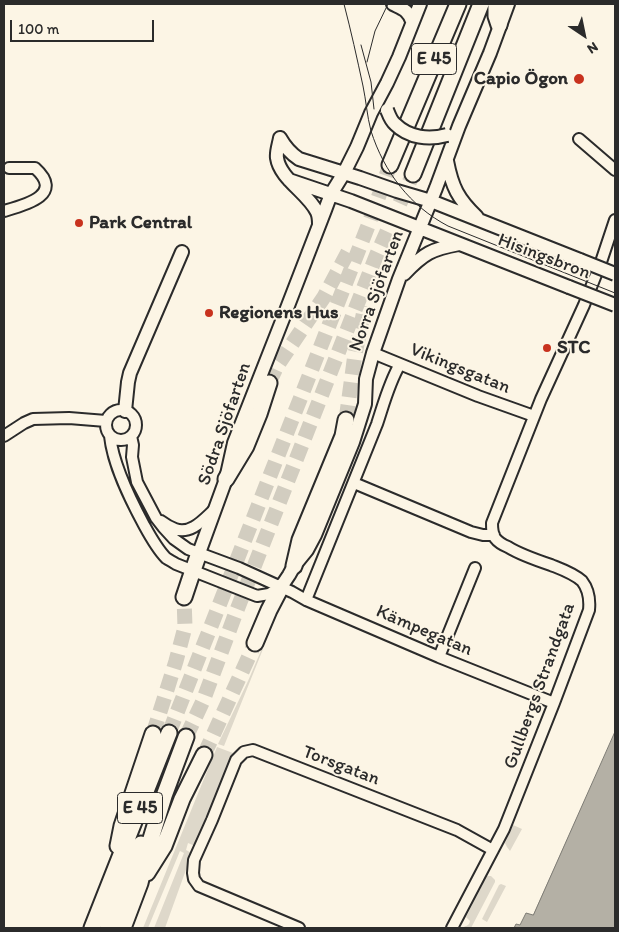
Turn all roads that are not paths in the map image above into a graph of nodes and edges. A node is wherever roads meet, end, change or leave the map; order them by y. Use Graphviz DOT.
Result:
graph roads {
  1 [pos="392,4"];
  2 [pos="420,4"];
  3 [pos="458,4"];
  4 [pos="481,4"];
  5 [pos="496,4"];
  6 [pos="508,4"];
  7 [pos="412,22"];
  8 [pos="500,26"];
  9 [pos="387,83"];
  10 [pos="459,126"];
  11 [pos="579,140"];
  12 [pos="447,161"];
  13 [pos="390,165"];
  14 [pos="9,168"];
  15 [pos="615,170"];
  16 [pos="344,173"];
  17 [pos="413,174"];
  18 [pos="286,176"];
  19 [pos="331,194"];
  20 [pos="431,201"];
  21 [pos="4,211"];
  22 [pos="481,220"];
  23 [pos="615,220"];
  24 [pos="320,224"];
  25 [pos="420,228"];
  26 [pos="460,244"];
  27 [pos="182,252"];
  28 [pos="615,274"];
  29 [pos="399,279"];
  30 [pos="615,305"];
  31 [pos="373,353"];
  32 [pos="400,364"];
  33 [pos="269,383"];
  34 [pos="125,410"];
  35 [pos="534,416"];
  36 [pos="346,420"];
  37 [pos="106,421"];
  38 [pos="4,436"];
  39 [pos="110,436"];
  40 [pos="131,436"];
  41 [pos="226,479"];
  42 [pos="354,484"];
  43 [pos="215,509"];
  44 [pos="156,518"];
  45 [pos="494,535"];
  46 [pos="199,553"];
  47 [pos="294,566"];
  48 [pos="475,568"];
  49 [pos="193,570"];
  50 [pos="281,587"];
  51 [pos="184,597"];
  52 [pos="306,600"];
  53 [pos="255,643"];
  54 [pos="439,657"];
  55 [pos="554,703"];
  56 [pos="153,734"];
  57 [pos="169,734"];
  58 [pos="186,738"];
  59 [pos="204,756"];
  60 [pos="164,796"];
  61 [pos="493,850"];
  62 [pos="112,882"];
  63 [pos="137,890"];
  64 [pos="92,928"];
  65 [pos="108,928"];
  66 [pos="123,928"];
  67 [pos="299,928"];
  68 [pos="452,928"];
  1 -- 7 [label="main road"];
  2 -- 7 [label="main road, Södra Sjöfarten"];
  3 -- 13 [label="highway, E 45"];
  4 -- 17 [label="highway, E 45"];
  5 -- 8 [label="highway"];
  6 -- 8 [label="main road, Norra Sjöfarten"];
  7 -- 9 [label="main road, Södra Sjöfarten"];
  8 -- 10 [label="main road, Norra Sjöfarten"];
  9 -- 10 [label="main road, Södra Sjöfarten, bridge"];
  9 -- 16 [label="main road, Södra Sjöfarten"];
  10 -- 12 [label="main road, Norra Sjöfarten"];
  11 -- 15 [label="street"];
  12 -- 20 [label="main road, Norra Sjöfarten"];
  12 -- 22 [label="main road, Hisingsbron"];
  14 -- 21 [label="street"];
  16 -- 18 [label="main road, Hisingsbron"];
  16 -- 19 [label="main road, Södra Sjöfarten"];
  16 -- 20 [label="main road, Hisingsbron"];
  18 -- 19 [label="main road, Hisingsbron"];
  18 -- 24 [label="main road"];
  19 -- 24 [label="main road, Södra Sjöfarten"];
  19 -- 25 [label="main road, Hisingsbron"];
  20 -- 22 [label="main road, Hisingsbron"];
  20 -- 25 [label="main road, Norra Sjöfarten"];
  22 -- 28 [label="main road, Hisingsbron, bridge"];
  23 -- 35 [label="street"];
  24 -- 41 [label="main road, Södra Sjöfarten"];
  25 -- 26 [label="main road, Hisingsbron"];
  25 -- 29 [label="main road, Norra Sjöfarten"];
  26 -- 29 [label="main road"];
  26 -- 30 [label="main road, Hisingsbron, bridge"];
  27 -- 34 [label="main road"];
  29 -- 31 [label="main road, Norra Sjöfarten"];
  31 -- 32 [label="street, Vikingsgatan"];
  31 -- 47 [label="main road, Norra Sjöfarten"];
  32 -- 35 [label="street, Vikingsgatan"];
  32 -- 42 [label="street"];
  33 -- 41 [label="highway"];
  34 -- 37 [label="street"];
  34 -- 40 [label="street"];
  35 -- 45 [label="street"];
  36 -- 47 [label="highway"];
  37 -- 38 [label="street"];
  37 -- 39 [label="street"];
  39 -- 40 [label="street"];
  39 -- 49 [label="street"];
  40 -- 44 [label="street, Kämpegatan"];
  41 -- 43 [label="main road, Södra Sjöfarten"];
  42 -- 45 [label="street"];
  42 -- 52 [label="street"];
  43 -- 44 [label="street"];
  43 -- 46 [label="main road, Södra Sjöfarten"];
  44 -- 46 [label="street, Kämpegatan"];
  45 -- 55 [label="street, Gullbergs Strandgata"];
  46 -- 49 [label="highway"];
  46 -- 50 [label="street, Kämpegatan"];
  47 -- 50 [label="main road, Norra Sjöfarten"];
  48 -- 54 [label="street"];
  49 -- 50 [label="street"];
  49 -- 51 [label="highway"];
  50 -- 52 [label="street, Kämpegatan"];
  50 -- 53 [label="highway"];
  52 -- 54 [label="street, Kämpegatan"];
  54 -- 55 [label="street, Kämpegatan"];
  55 -- 61 [label="street, Gullbergs Strandgata"];
  56 -- 62 [label="highway"];
  57 -- 62 [label="highway, E 45"];
  58 -- 60 [label="highway, E 45"];
  59 -- 63 [label="highway"];
  60 -- 63 [label="highway, E 45"];
  60 -- 65 [label="highway"];
  61 -- 67 [label="street, Torsgatan"];
  61 -- 68 [label="street, Gullbergs Strandgata"];
  62 -- 64 [label="highway, E 45"];
  63 -- 66 [label="highway, E 45"];
}
